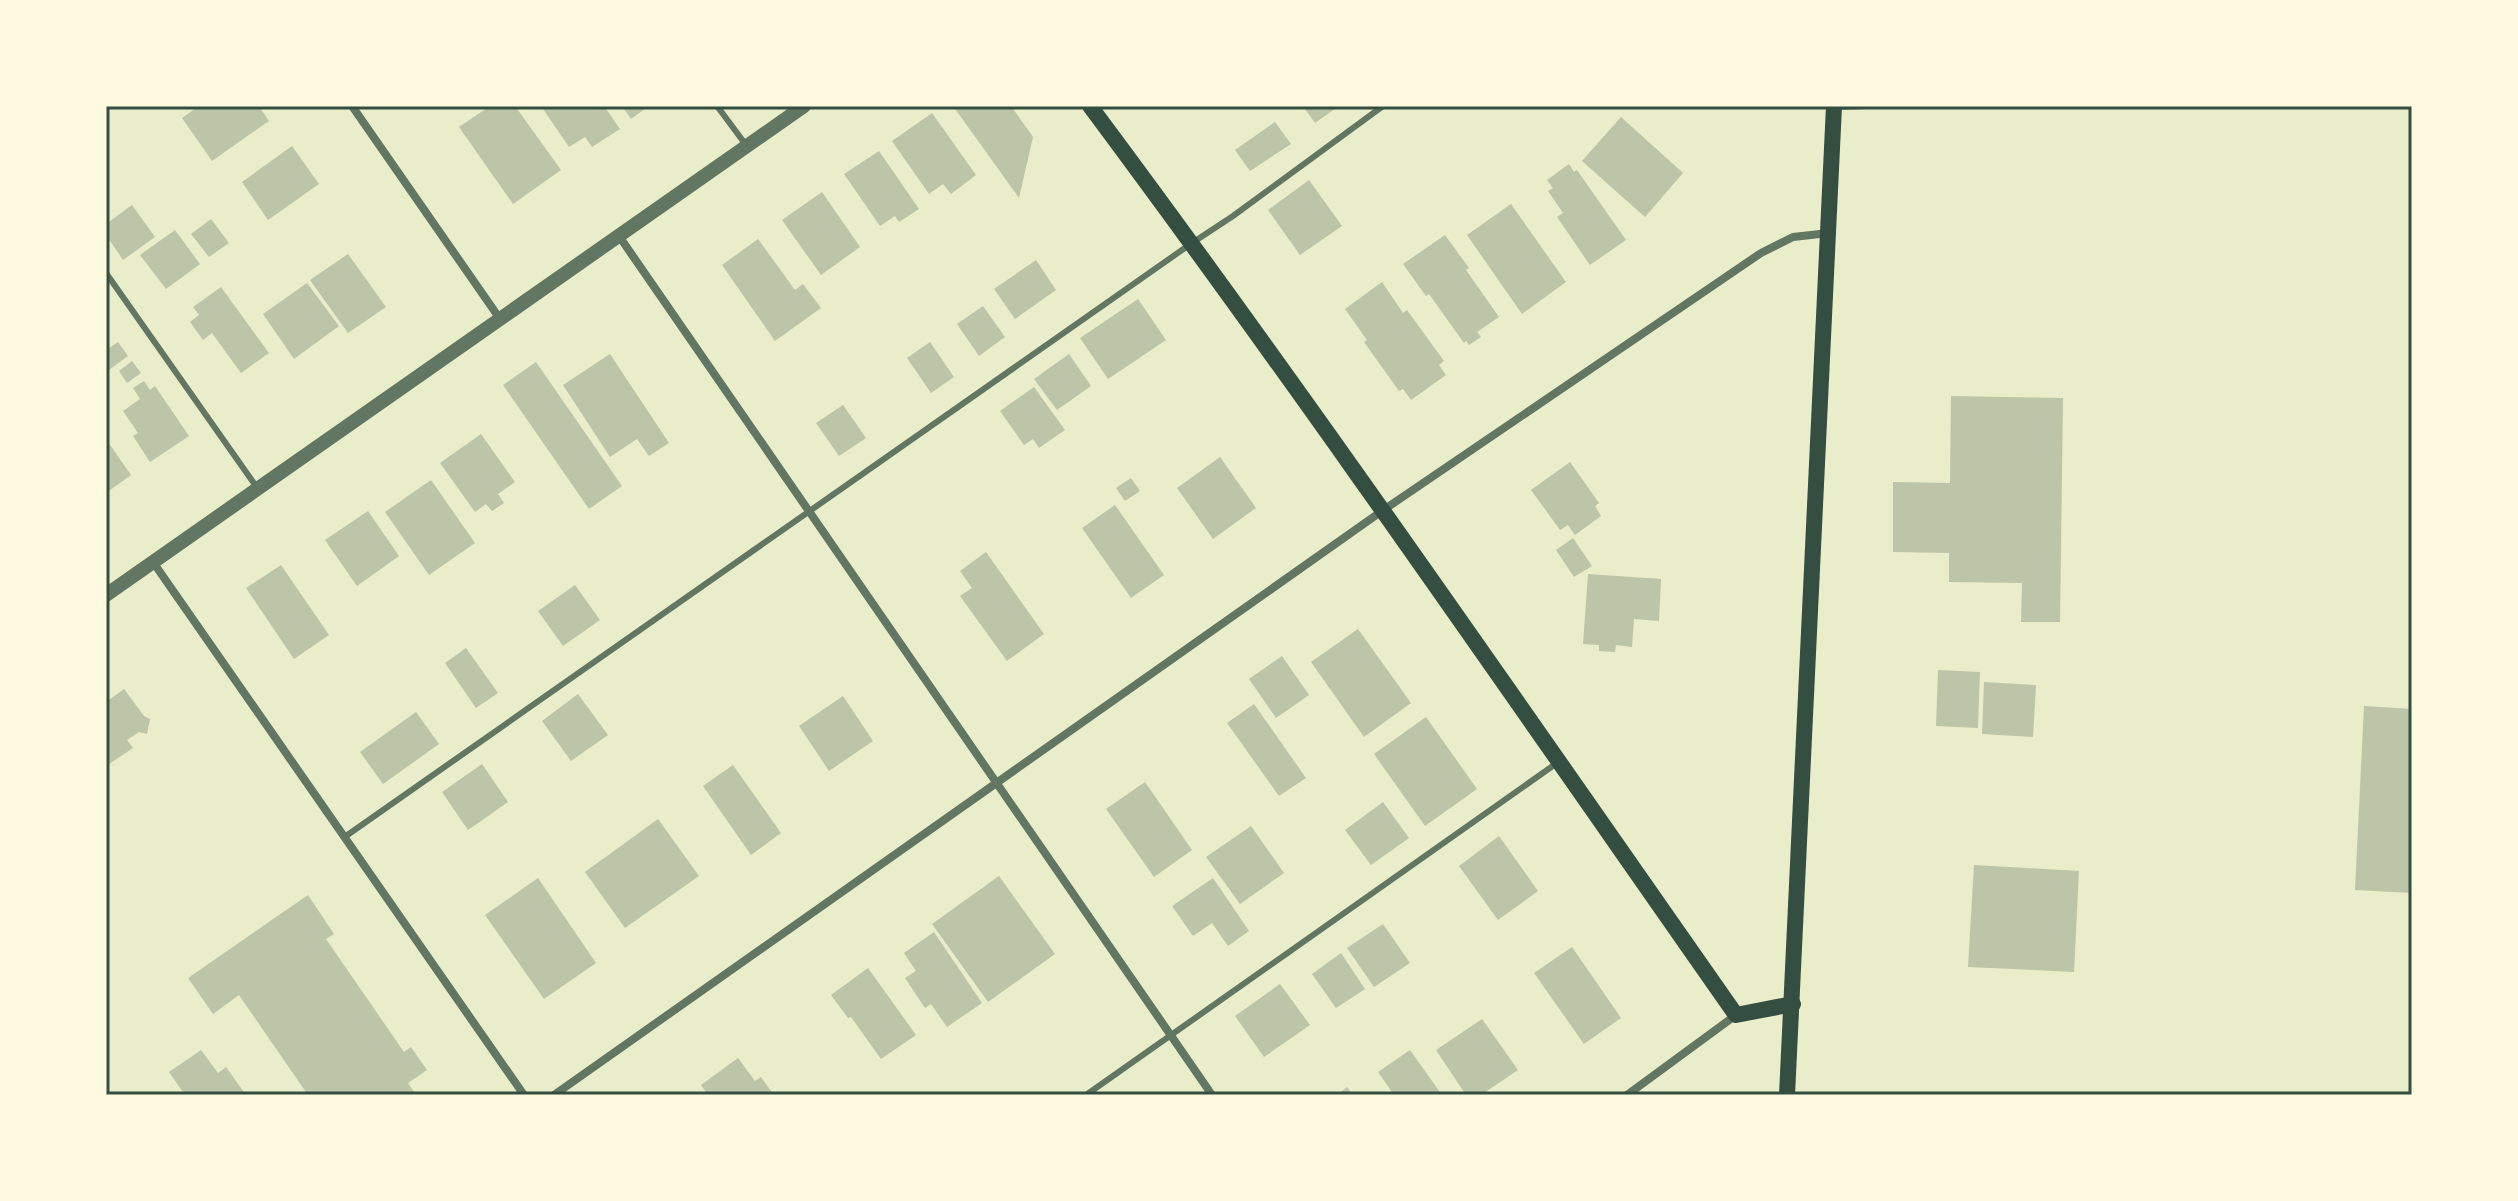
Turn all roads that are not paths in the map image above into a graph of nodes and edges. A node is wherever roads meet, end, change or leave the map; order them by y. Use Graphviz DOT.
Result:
graph roads {
  1 [pos="352,106"];
  2 [pos="717,106"];
  3 [pos="804,106"];
  4 [pos="1090,106"];
  5 [pos="1383,106"];
  6 [pos="1834,106"];
  7 [pos="1866,106"];
  8 [pos="746,146"];
  9 [pos="1829,233"];
  10 [pos="619,236"];
  11 [pos="1192,243"];
  12 [pos="106,273"];
  13 [pos="500,319"];
  14 [pos="258,489"];
  15 [pos="1382,511"];
  16 [pos="809,512"];
  17 [pos="153,562"];
  18 [pos="106,595"];
  19 [pos="1560,761"];
  20 [pos="997,785"];
  21 [pos="346,836"];
  22 [pos="1793,1004"];
  23 [pos="1736,1015"];
  24 [pos="1171,1035"];
  25 [pos="524,1095"];
  26 [pos="554,1095"];
  27 [pos="1086,1095"];
  28 [pos="1212,1095"];
  29 [pos="1627,1095"];
  30 [pos="1787,1095"];
  1 -- 13 [label="street"];
  2 -- 8 [label="lane"];
  3 -- 8 [label="street"];
  4 -- 11 [label="main road"];
  5 -- 11 [label="lane"];
  6 -- 7 [label="lane"];
  6 -- 9 [label="main road"];
  8 -- 10 [label="street"];
  9 -- 15 [label="street"];
  9 -- 22 [label="main road"];
  10 -- 13 [label="street"];
  10 -- 16 [label="street"];
  11 -- 15 [label="main road"];
  11 -- 16 [label="lane"];
  12 -- 14 [label="lane"];
  13 -- 14 [label="street"];
  14 -- 17 [label="street"];
  15 -- 19 [label="main road"];
  15 -- 20 [label="street"];
  16 -- 20 [label="street"];
  16 -- 21 [label="lane"];
  17 -- 18 [label="street"];
  17 -- 21 [label="street"];
  19 -- 23 [label="main road"];
  19 -- 24 [label="lane"];
  20 -- 24 [label="street"];
  20 -- 26 [label="street"];
  21 -- 25 [label="street"];
  22 -- 23 [label="main road"];
  22 -- 30 [label="main road"];
  23 -- 29 [label="street"];
  24 -- 27 [label="lane"];
  24 -- 28 [label="street"];
}
